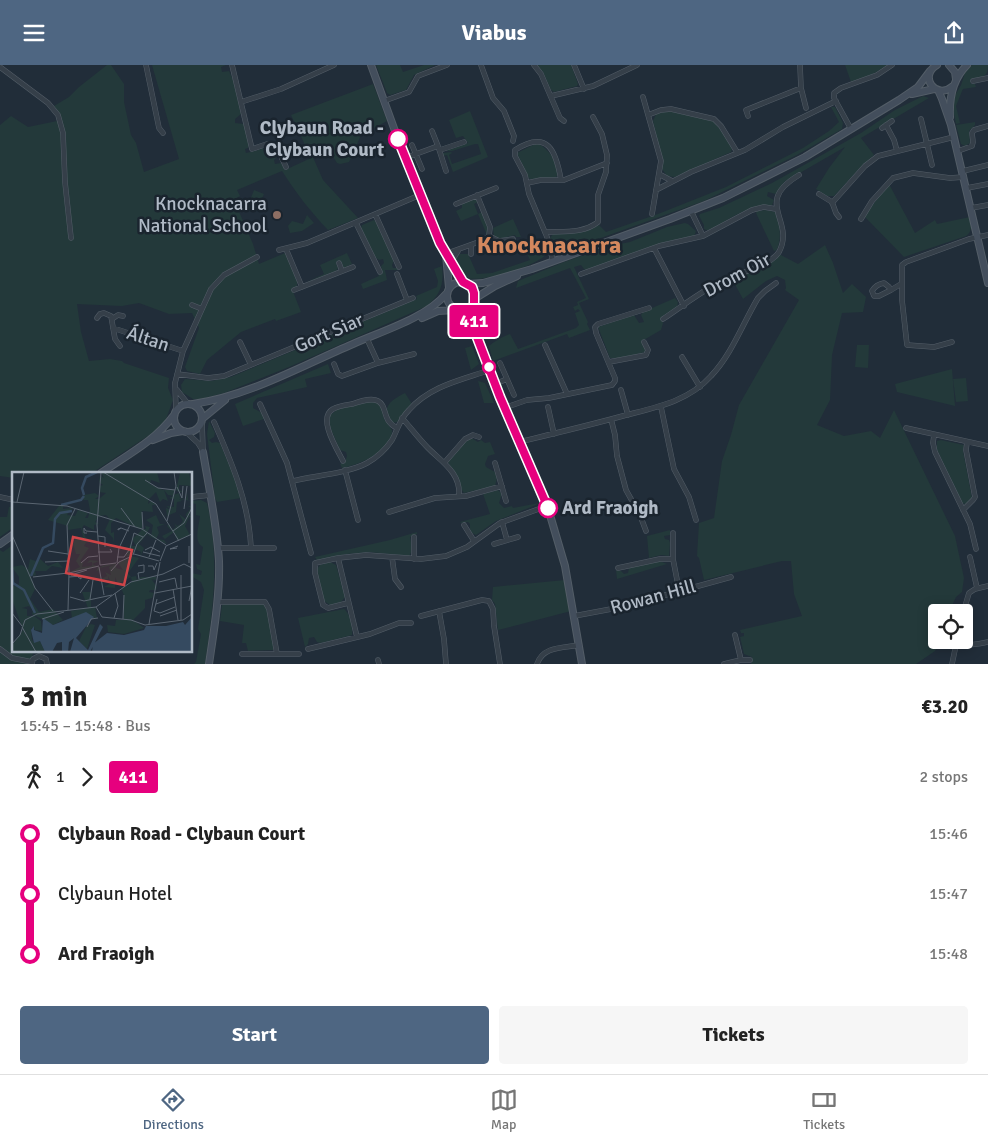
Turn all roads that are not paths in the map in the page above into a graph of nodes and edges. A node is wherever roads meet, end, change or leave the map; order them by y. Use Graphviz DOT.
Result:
graph roads {
  1 [pos="146,65"];
  2 [pos="232,65"];
  3 [pos="334,65"];
  4 [pos="371,65"];
  5 [pos="447,65"];
  6 [pos="534,65"];
  7 [pos="574,65"];
  8 [pos="637,65"];
  9 [pos="800,65"];
  10 [pos="892,65"];
  11 [pos="949,65"];
  12 [pos="967,65"];
  13 [pos="483,66"];
  14 [pos="630,66"];
  15 [pos="0,67"];
  16 [pos="933,67"];
  17 [pos="988,78"];
  18 [pos="956,79"];
  19 [pos="973,81"];
  20 [pos="953,86"];
  21 [pos="801,88"];
  22 [pos="584,89"];
  23 [pos="936,89"];
  24 [pos="551,96"];
  25 [pos="643,97"];
  26 [pos="899,100"];
  27 [pos="384,101"];
  28 [pos="836,101"];
  29 [pos="241,102"];
  30 [pos="806,108"];
  31 [pos="648,115"];
  32 [pos="748,116"];
  33 [pos="593,117"];
  34 [pos="921,119"];
  35 [pos="564,121"];
  36 [pos="892,121"];
  37 [pos="951,125"];
  38 [pos="988,126"];
  39 [pos="851,129"];
  40 [pos="432,131"];
  41 [pos="163,133"];
  42 [pos="954,137"];
  43 [pos="513,141"];
  44 [pos="464,142"];
  45 [pos="927,143"];
  46 [pos="412,145"];
  47 [pos="439,148"];
  48 [pos="897,151"];
  49 [pos="958,151"];
  50 [pos="737,152"];
  51 [pos="416,155"];
  52 [pos="406,159"];
  53 [pos="607,163"];
  54 [pos="932,165"];
  55 [pos="988,165"];
  56 [pos="286,167"];
  57 [pos="422,169"];
  58 [pos="446,171"];
  59 [pos="659,174"];
  60 [pos="963,174"];
  61 [pos="799,175"];
  62 [pos="561,181"];
  63 [pos="672,181"];
  64 [pos="527,183"];
  65 [pos="988,184"];
  66 [pos="496,188"];
  67 [pos="967,188"];
  68 [pos="656,191"];
  69 [pos="819,194"];
  70 [pos="420,195"];
  71 [pos="477,195"];
  72 [pos="832,203"];
  73 [pos="456,204"];
  74 [pos="988,205"];
  75 [pos="971,208"];
  76 [pos="776,209"];
  77 [pos="691,211"];
  78 [pos="652,214"];
  79 [pos="375,215"];
  80 [pos="839,217"];
  81 [pos="861,219"];
  82 [pos="356,223"];
  83 [pos="545,232"];
  84 [pos="988,235"];
  85 [pos="703,236"];
  86 [pos="489,237"];
  87 [pos="978,237"];
  88 [pos="72,238"];
  89 [pos="513,239"];
  90 [pos="481,241"];
  91 [pos="471,245"];
  92 [pos="654,248"];
  93 [pos="286,249"];
  94 [pos="279,250"];
  95 [pos="458,251"];
  96 [pos="481,251"];
  97 [pos="445,254"];
  98 [pos="471,254"];
  99 [pos="257,257"];
  100 [pos="383,261"];
  101 [pos="553,261"];
  102 [pos="451,262"];
  103 [pos="986,262"];
  104 [pos="339,263"];
  105 [pos="376,265"];
  106 [pos="397,265"];
  107 [pos="353,267"];
  108 [pos="532,269"];
  109 [pos="342,271"];
  110 [pos="380,272"];
  111 [pos="397,274"];
  112 [pos="581,274"];
  113 [pos="466,283"];
  114 [pos="776,283"];
  115 [pos="988,283"];
  116 [pos="901,284"];
  117 [pos="302,287"];
  118 [pos="294,290"];
  119 [pos="891,290"];
  120 [pos="448,291"];
  121 [pos="413,298"];
  122 [pos="406,301"];
  123 [pos="474,301"];
  124 [pos="192,305"];
  125 [pos="684,306"];
  126 [pos="649,307"];
  127 [pos="202,309"];
  128 [pos="457,310"];
  129 [pos="123,316"];
  130 [pos="97,318"];
  131 [pos="112,319"];
  132 [pos="663,319"];
  133 [pos="113,328"];
  134 [pos="477,337"];
  135 [pos="368,341"];
  136 [pos="240,342"];
  137 [pos="644,342"];
  138 [pos="952,342"];
  139 [pos="120,345"];
  140 [pos="545,345"];
  141 [pos="183,351"];
  142 [pos="335,353"];
  143 [pos="414,354"];
  144 [pos="682,357"];
  145 [pos="609,362"];
  146 [pos="378,363"];
  147 [pos="500,363"];
  148 [pos="334,364"];
  149 [pos="251,365"];
  150 [pos="490,370"];
  151 [pos="177,374"];
  152 [pos="507,379"];
  153 [pos="495,384"];
  154 [pos="700,387"];
  155 [pos="176,389"];
  156 [pos="621,390"];
  157 [pos="567,394"];
  158 [pos="514,395"];
  159 [pos="230,397"];
  160 [pos="191,404"];
  161 [pos="260,404"];
  162 [pos="548,407"];
  163 [pos="661,407"];
  164 [pos="504,408"];
  165 [pos="175,413"];
  166 [pos="628,415"];
  167 [pos="402,418"];
  168 [pos="611,419"];
  169 [pos="202,420"];
  170 [pos="214,422"];
  171 [pos="396,428"];
  172 [pos="906,428"];
  173 [pos="184,431"];
  174 [pos="554,434"];
  175 [pos="934,435"];
  176 [pos="478,437"];
  177 [pos="519,442"];
  178 [pos="967,442"];
  179 [pos="145,444"];
  180 [pos="988,446"];
  181 [pos="204,452"];
  182 [pos="343,461"];
  183 [pos="445,462"];
  184 [pos="495,463"];
  185 [pos="345,470"];
  186 [pos="103,472"];
  187 [pos="293,481"];
  188 [pos="502,486"];
  189 [pos="210,495"];
  190 [pos="458,496"];
  191 [pos="192,497"];
  192 [pos="506,501"];
  193 [pos="547,506"];
  194 [pos="635,507"];
  195 [pos="963,510"];
  196 [pos="628,511"];
  197 [pos="389,512"];
  198 [pos="358,520"];
  199 [pos="696,521"];
  200 [pos="502,522"];
  201 [pos="464,525"];
  202 [pos="646,531"];
  203 [pos="673,533"];
  204 [pos="12,535"];
  205 [pos="414,537"];
  206 [pos="518,537"];
  207 [pos="506,540"];
  208 [pos="474,541"];
  209 [pos="0,543"];
  210 [pos="494,544"];
  211 [pos="218,548"];
  212 [pos="251,548"];
  213 [pos="274,548"];
  214 [pos="976,549"];
  215 [pos="310,553"];
  216 [pos="392,557"];
  217 [pos="338,558"];
  218 [pos="414,559"];
  219 [pos="672,559"];
  220 [pos="965,563"];
  221 [pos="618,568"];
  222 [pos="732,577"];
  223 [pos="988,585"];
  224 [pos="400,587"];
  225 [pos="977,588"];
  226 [pos="679,590"];
  227 [pos="217,602"];
  228 [pos="348,603"];
  229 [pos="965,604"];
  230 [pos="439,611"];
  231 [pos="574,615"];
  232 [pos="421,616"];
  233 [pos="410,623"];
  234 [pos="735,635"];
  235 [pos="357,637"];
  236 [pos="988,642"];
  237 [pos="973,643"];
  238 [pos="579,645"];
  239 [pos="0,649"];
  240 [pos="308,649"];
  241 [pos="955,649"];
  242 [pos="39,653"];
  243 [pos="242,654"];
  244 [pos="278,654"];
  245 [pos="299,654"];
  246 [pos="741,660"];
  247 [pos="750,660"];
  248 [pos="32,663"];
  249 [pos="47,664"];
  250 [pos="209,664"];
  251 [pos="446,664"];
  252 [pos="500,664"];
  253 [pos="537,664"];
  254 [pos="582,664"];
  255 [pos="724,664"];
  256 [pos="952,664"];
  1 -- 41 [label="street"];
  2 -- 29 [label="street"];
  3 -- 29 [label="street"];
  4 -- 27 [label="street"];
  5 -- 27 [label="street"];
  6 -- 24 [label="street"];
  7 -- 22 [label="street"];
  8 -- 14 [label="street"];
  9 -- 21 [label="street"];
  10 -- 28 [label="street"];
  11 -- 18 [label="street"];
  12 -- 18 [label="street"];
  13 -- 43 [label="street"];
  14 -- 22 [label="street"];
  15 -- 88 [label="street"];
  16 -- 23 [label="street"];
  16 -- 26 [label="street"];
  17 -- 19 [label="street"];
  18 -- 20 [label="street"];
  20 -- 23 [label="street"];
  20 -- 37 [label="street"];
  21 -- 30 [label="street"];
  21 -- 32 [label="street"];
  22 -- 24 [label="street"];
  23 -- 26 [label="street"];
  23 -- 37 [label="street"];
  24 -- 35 [label="street"];
  25 -- 31 [label="street"];
  26 -- 39 [label="street"];
  27 -- 52 [label="street"];
  28 -- 39 [label="street"];
  28 -- 50 [label="street"];
  29 -- 56 [label="street"];
  31 -- 50 [label="street"];
  31 -- 59 [label="street"];
  33 -- 53 [label="street"];
  34 -- 45 [label="street"];
  36 -- 48 [label="street"];
  37 -- 42 [label="street"];
  38 -- 49 [label="street"];
  39 -- 77 [label="street"];
  40 -- 47 [label="street"];
  42 -- 45 [label="street"];
  42 -- 49 [label="street"];
  44 -- 47 [label="street"];
  45 -- 48 [label="street"];
  45 -- 54 [label="street"];
  46 -- 51 [label="street"];
  47 -- 51 [label="street"];
  47 -- 58 [label="street"];
  48 -- 72 [label="street"];
  49 -- 60 [label="street"];
  50 -- 63 [label="street"];
  51 -- 52 [label="street"];
  51 -- 57 [label="street"];
  52 -- 70 [label="street"];
  53 -- 62 [label="street"];
  53 -- 83 [label="street"];
  55 -- 60 [label="street"];
  59 -- 63 [label="street"];
  59 -- 68 [label="street"];
  60 -- 67 [label="street"];
  60 -- 81 [label="street"];
  61 -- 76 [label="street"];
  62 -- 64 [label="street"];
  62 -- 64 [label="street"];
  63 -- 68 [label="street"];
  64 -- 83 [label="street"];
  65 -- 67 [label="street"];
  66 -- 71 [label="street"];
  67 -- 75 [label="street"];
  68 -- 78 [label="street"];
  69 -- 72 [label="street"];
  70 -- 79 [label="street"];
  70 -- 97 [label="street"];
  71 -- 73 [label="street"];
  71 -- 86 [label="street"];
  72 -- 80 [label="street"];
  74 -- 75 [label="street"];
  75 -- 87 [label="street"];
  76 -- 85 [label="street"];
  76 -- 125 [label="street, Drom Oir"];
  77 -- 85 [label="street"];
  77 -- 101 [label="street"];
  79 -- 82 [label="street"];
  79 -- 106 [label="street"];
  82 -- 93 [label="street"];
  82 -- 105 [label="street"];
  83 -- 101 [label="street"];
  84 -- 87 [label="street"];
  85 -- 92 [label="street"];
  86 -- 89 [label="street"];
  86 -- 90 [label="street"];
  87 -- 103 [label="street"];
  87 -- 116 [label="street"];
  90 -- 91 [label="street"];
  90 -- 96 [label="street"];
  91 -- 95 [label="street"];
  91 -- 98 [label="street"];
  92 -- 112 [label="street"];
  92 -- 125 [label="street, Drom Oir"];
  93 -- 94 [label="street"];
  93 -- 117 [label="street"];
  95 -- 97 [label="street"];
  95 -- 102 [label="street"];
  97 -- 102 [label="street"];
  97 -- 120 [label="street"];
  99 -- 127 [label="street"];
  100 -- 105 [label="street"];
  101 -- 108 [label="street"];
  102 -- 113 [label="street"];
  103 -- 115 [label="street"];
  104 -- 109 [label="street"];
  105 -- 110 [label="street"];
  107 -- 109 [label="street"];
  108 -- 113 [label="street"];
  108 -- 123 [label="street"];
  109 -- 117 [label="street"];
  111 -- 122 [label="street"];
  113 -- 120 [label="street"];
  113 -- 123 [label="street"];
  114 -- 154 [label="street"];
  116 -- 119 [label="street"];
  116 -- 138 [label="street"];
  117 -- 118 [label="street"];
  120 -- 128 [label="street"];
  120 -- 142 [label="street"];
  121 -- 122 [label="street, Gort Siar"];
  122 -- 149 [label="street, Gort Siar"];
  123 -- 128 [label="street"];
  123 -- 134 [label="street"];
  124 -- 127 [label="street"];
  125 -- 132 [label="street, Drom Oir"];
  126 -- 145 [label="street"];
  127 -- 141 [label="street"];
  128 -- 134 [label="street"];
  128 -- 135 [label="street"];
  129 -- 131 [label="street, Áltan"];
  130 -- 131 [label="street, Áltan"];
  131 -- 133 [label="street, Áltan"];
  133 -- 139 [label="street, Áltan"];
  133 -- 141 [label="street, Áltan"];
  134 -- 150 [label="street"];
  135 -- 142 [label="street"];
  135 -- 146 [label="street"];
  136 -- 149 [label="street"];
  137 -- 145 [label="street"];
  140 -- 157 [label="street"];
  141 -- 151 [label="street"];
  142 -- 159 [label="street"];
  143 -- 146 [label="street"];
  144 -- 154 [label="street"];
  145 -- 157 [label="street"];
  146 -- 148 [label="street"];
  147 -- 152 [label="street"];
  149 -- 151 [label="street, Gort Siar"];
  150 -- 153 [label="street"];
  150 -- 167 [label="street"];
  151 -- 155 [label="street"];
  152 -- 153 [label="street"];
  152 -- 158 [label="street"];
  153 -- 164 [label="street"];
  154 -- 163 [label="street"];
  155 -- 160 [label="street"];
  155 -- 165 [label="street"];
  156 -- 166 [label="street"];
  157 -- 164 [label="street"];
  159 -- 160 [label="street"];
  159 -- 169 [label="street"];
  160 -- 165 [label="street"];
  160 -- 169 [label="street"];
  161 -- 187 [label="street"];
  162 -- 174 [label="street"];
  163 -- 166 [label="street"];
  163 -- 199 [label="street"];
  164 -- 177 [label="street"];
  165 -- 173 [label="street"];
  165 -- 179 [label="street"];
  166 -- 168 [label="street"];
  167 -- 171 [label="street"];
  167 -- 183 [label="street"];
  168 -- 174 [label="street"];
  168 -- 194 [label="street"];
  169 -- 173 [label="street"];
  169 -- 181 [label="street"];
  170 -- 212 [label="street"];
  171 -- 182 [label="street"];
  171 -- 185 [label="street"];
  172 -- 175 [label="street"];
  173 -- 179 [label="street"];
  173 -- 181 [label="street"];
  174 -- 177 [label="street"];
  175 -- 178 [label="street"];
  175 -- 195 [label="street"];
  176 -- 183 [label="street"];
  177 -- 193 [label="street"];
  178 -- 180 [label="street"];
  178 -- 195 [label="street"];
  179 -- 186 [label="street"];
  181 -- 189 [label="street"];
  183 -- 190 [label="street"];
  184 -- 188 [label="street"];
  185 -- 187 [label="street"];
  185 -- 198 [label="street"];
  187 -- 215 [label="street"];
  188 -- 190 [label="street"];
  188 -- 192 [label="street"];
  189 -- 191 [label="street"];
  189 -- 211 [label="street"];
  190 -- 197 [label="street"];
  193 -- 200 [label="street"];
  193 -- 231 [label="street"];
  194 -- 196 [label="street"];
  194 -- 202 [label="street"];
  195 -- 214 [label="street"];
  200 -- 207 [label="street"];
  200 -- 208 [label="street"];
  201 -- 208 [label="street"];
  203 -- 219 [label="street"];
  204 -- 209 [label="street"];
  205 -- 218 [label="street"];
  206 -- 207 [label="street"];
  207 -- 210 [label="street"];
  208 -- 218 [label="street"];
  211 -- 212 [label="street"];
  211 -- 227 [label="street"];
  212 -- 213 [label="street"];
  216 -- 217 [label="street"];
  216 -- 218 [label="street"];
  216 -- 224 [label="street"];
  217 -- 228 [label="street"];
  217 -- 228 [label="street"];
  219 -- 221 [label="street"];
  219 -- 226 [label="street"];
  220 -- 225 [label="street"];
  222 -- 226 [label="street, Rowan Hill"];
  223 -- 225 [label="street"];
  225 -- 229 [label="street"];
  226 -- 231 [label="street, Rowan Hill"];
  227 -- 244 [label="street"];
  227 -- 250 [label="street"];
  228 -- 235 [label="street"];
  230 -- 232 [label="street"];
  230 -- 251 [label="street"];
  230 -- 252 [label="street"];
  231 -- 238 [label="street"];
  233 -- 235 [label="street"];
  234 -- 246 [label="street"];
  235 -- 240 [label="street"];
  236 -- 237 [label="street"];
  238 -- 253 [label="street"];
  238 -- 254 [label="street"];
  239 -- 248 [label="street"];
  241 -- 256 [label="street"];
  242 -- 248 [label="street"];
  242 -- 249 [label="street"];
  243 -- 244 [label="street"];
  244 -- 245 [label="street"];
  246 -- 247 [label="street"];
  246 -- 255 [label="street"];
}
